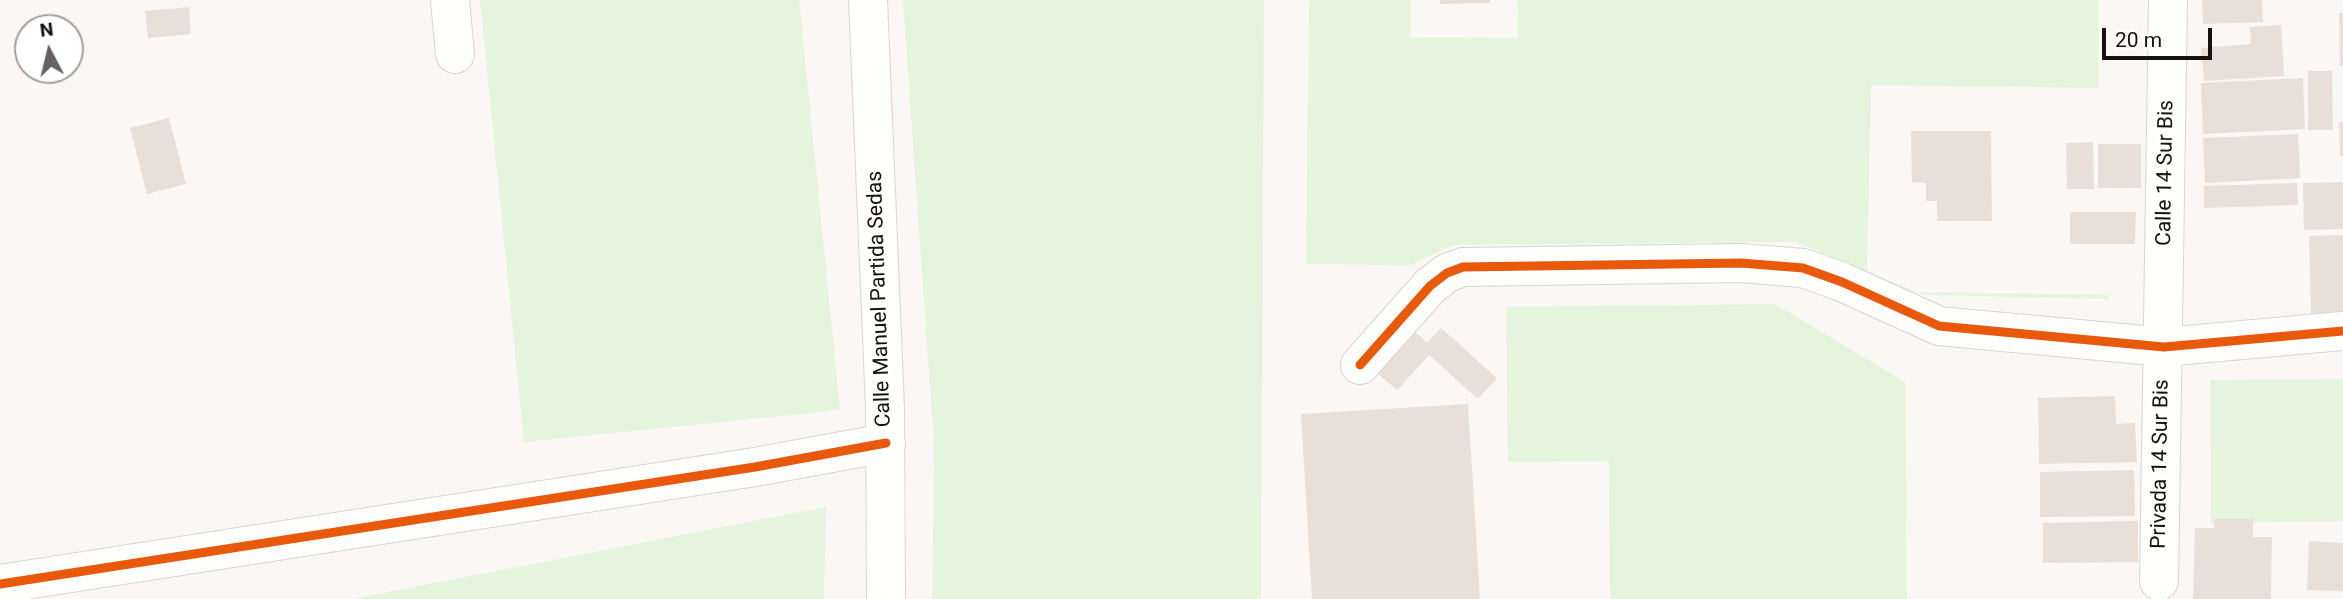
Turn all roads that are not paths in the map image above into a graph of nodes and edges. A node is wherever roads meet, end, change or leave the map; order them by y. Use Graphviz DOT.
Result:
graph roads {
  1 [pos="450,0"];
  2 [pos="868,0"];
  3 [pos="2168,0"];
  4 [pos="455,54"];
  5 [pos="2343,331"];
  6 [pos="2164,347"];
  7 [pos="1360,365"];
  8 [pos="886,443"];
  9 [pos="2159,581"];
  10 [pos="0,584"];
  11 [pos="886,599"];
  1 -- 4 [label="street"];
  2 -- 8 [label="street, Calle Manuel Partida Sedas"];
  3 -- 6 [label="street, Calle 14 Sur Bis"];
  5 -- 6 [label="street"];
  6 -- 7 [label="street"];
  6 -- 9 [label="street, Privada 14 Sur Bis"];
  8 -- 10 [label="street"];
  8 -- 11 [label="street, Calle Manuel Partida Sedas"];
}
